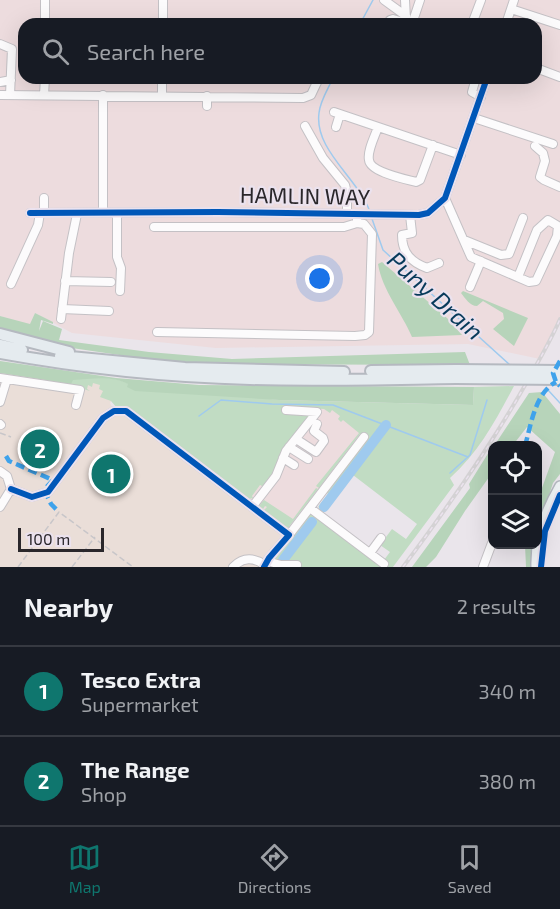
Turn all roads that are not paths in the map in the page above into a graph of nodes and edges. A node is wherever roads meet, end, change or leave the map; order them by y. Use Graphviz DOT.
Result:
graph roads {
  1 [pos="45,0"];
  2 [pos="163,0"];
  3 [pos="384,0"];
  4 [pos="405,0"];
  5 [pos="481,0"];
  6 [pos="514,0"];
  7 [pos="419,3"];
  8 [pos="511,9"];
  9 [pos="45,18"];
  10 [pos="163,18"];
  11 [pos="400,18"];
  12 [pos="404,18"];
  13 [pos="407,18"];
  14 [pos="474,18"];
  15 [pos="508,18"];
  16 [pos="539,18"];
  17 [pos="542,19"];
  18 [pos="560,25"];
  19 [pos="0,44"];
  20 [pos="542,70"];
  21 [pos="560,76"];
  22 [pos="11,80"];
  23 [pos="0,82"];
  24 [pos="45,84"];
  25 [pos="162,84"];
  26 [pos="316,84"];
  27 [pos="474,84"];
  28 [pos="486,84"];
  29 [pos="0,95"];
  30 [pos="10,95"];
  31 [pos="45,95"];
  32 [pos="103,95"];
  33 [pos="162,96"];
  34 [pos="207,96"];
  35 [pos="481,97"];
  36 [pos="207,106"];
  37 [pos="474,118"];
  38 [pos="305,126"];
  39 [pos="336,127"];
  40 [pos="378,127"];
  41 [pos="553,144"];
  42 [pos="433,145"];
  43 [pos="535,146"];
  44 [pos="461,154"];
  45 [pos="560,187"];
  46 [pos="44,198"];
  47 [pos="445,198"];
  48 [pos="218,212"];
  49 [pos="30,213"];
  50 [pos="42,213"];
  51 [pos="103,213"];
  52 [pos="297,213"];
  53 [pos="77,214"];
  54 [pos="117,214"];
  55 [pos="347,214"];
  56 [pos="357,214"];
  57 [pos="410,215"];
  58 [pos="524,218"];
  59 [pos="357,223"];
  60 [pos="153,227"];
  61 [pos="218,227"];
  62 [pos="297,227"];
  63 [pos="464,240"];
  64 [pos="481,261"];
  65 [pos="439,263"];
  66 [pos="518,277"];
  67 [pos="65,281"];
  68 [pos="111,282"];
  69 [pos="11,284"];
  70 [pos="470,287"];
  71 [pos="120,291"];
  72 [pos="62,309"];
  73 [pos="109,311"];
  74 [pos="61,319"];
  75 [pos="157,332"];
  76 [pos="0,334"];
  77 [pos="0,345"];
  78 [pos="0,353"];
  79 [pos="45,355"];
  80 [pos="100,360"];
  81 [pos="77,365"];
  82 [pos="560,370"];
  83 [pos="456,374"];
  84 [pos="4,379"];
  85 [pos="560,379"];
  86 [pos="0,402"];
  87 [pos="76,405"];
  88 [pos="286,410"];
  89 [pos="314,422"];
  90 [pos="326,429"];
  91 [pos="364,437"];
  92 [pos="296,439"];
  93 [pos="290,447"];
  94 [pos="284,458"];
  95 [pos="308,459"];
  96 [pos="294,465"];
  97 [pos="0,471"];
  98 [pos="560,486"];
  99 [pos="11,489"];
  100 [pos="0,507"];
  101 [pos="252,507"];
  102 [pos="310,507"];
  103 [pos="289,536"];
  104 [pos="381,538"];
  105 [pos="490,549"];
  106 [pos="370,552"];
  107 [pos="265,564"];
  108 [pos="384,564"];
  109 [pos="297,565"];
  110 [pos="485,565"];
  111 [pos="233,567"];
  112 [pos="536,567"];
  1 -- 9 [label="street"];
  2 -- 10 [label="street"];
  3 -- 11 [label="street"];
  4 -- 12 [label="street"];
  5 -- 14 [label="street"];
  6 -- 8 [label="street"];
  7 -- 13 [label="street"];
  8 -- 15 [label="street"];
  8 -- 16 [label="street"];
  17 -- 18 [label="street"];
  19 -- 22 [label="street"];
  20 -- 21 [label="street"];
  22 -- 23 [label="street"];
  22 -- 30 [label="street"];
  24 -- 31 [label="street"];
  25 -- 33 [label="street"];
  26 -- 34 [label="street"];
  27 -- 35 [label="street"];
  28 -- 35 [label="street"];
  29 -- 30 [label="street"];
  30 -- 31 [label="street"];
  31 -- 32 [label="street"];
  32 -- 33 [label="street"];
  32 -- 51 [label="street"];
  33 -- 34 [label="street"];
  34 -- 36 [label="street"];
  35 -- 37 [label="street"];
  37 -- 43 [label="street"];
  37 -- 44 [label="street"];
  38 -- 55 [label="street"];
  39 -- 40 [label="street"];
  40 -- 42 [label="street"];
  40 -- 42 [label="street"];
  41 -- 43 [label="street"];
  42 -- 44 [label="street"];
  43 -- 45 [label="street"];
  44 -- 47 [label="street"];
  46 -- 50 [label="street"];
  47 -- 57 [label="street, HAMLIN WAY"];
  47 -- 63 [label="street"];
  48 -- 52 [label="street, HAMLIN WAY"];
  48 -- 54 [label="street, HAMLIN WAY"];
  48 -- 61 [label="street"];
  49 -- 50 [label="street, HAMLIN WAY"];
  50 -- 53 [label="street, HAMLIN WAY"];
  50 -- 69 [label="street"];
  51 -- 53 [label="street, HAMLIN WAY"];
  51 -- 54 [label="street, HAMLIN WAY"];
  52 -- 55 [label="street, HAMLIN WAY"];
  52 -- 62 [label="street"];
  53 -- 67 [label="street"];
  54 -- 71 [label="street"];
  55 -- 56 [label="street, HAMLIN WAY"];
  56 -- 57 [label="street, HAMLIN WAY"];
  56 -- 59 [label="street"];
  57 -- 65 [label="street"];
  58 -- 63 [label="street"];
  59 -- 62 [label="street"];
  59 -- 75 [label="street"];
  60 -- 61 [label="street"];
  61 -- 62 [label="street"];
  63 -- 64 [label="street"];
  64 -- 66 [label="street"];
  64 -- 70 [label="street"];
  66 -- 66 [label="street"];
  67 -- 68 [label="street"];
  67 -- 72 [label="street"];
  72 -- 73 [label="street"];
  72 -- 74 [label="street"];
  76 -- 80 [label="highway"];
  77 -- 79 [label="highway"];
  78 -- 81 [label="highway"];
  79 -- 80 [label="highway"];
  79 -- 81 [label="highway"];
  80 -- 83 [label="highway"];
  81 -- 83 [label="highway"];
  82 -- 83 [label="highway, bridge"];
  83 -- 85 [label="highway, bridge"];
  84 -- 86 [label="street"];
  84 -- 87 [label="street"];
  88 -- 89 [label="street"];
  89 -- 90 [label="street"];
  89 -- 92 [label="street"];
  89 -- 92 [label="street"];
  91 -- 102 [label="street"];
  92 -- 93 [label="street"];
  93 -- 94 [label="street"];
  93 -- 95 [label="street"];
  94 -- 96 [label="street"];
  94 -- 101 [label="street"];
  97 -- 99 [label="street"];
  98 -- 112 [label="main road"];
  99 -- 100 [label="street"];
  99 -- 101 [label="street"];
  101 -- 103 [label="street"];
  102 -- 103 [label="street"];
  102 -- 106 [label="street"];
  103 -- 107 [label="street"];
  104 -- 106 [label="street"];
  105 -- 110 [label="street"];
  106 -- 108 [label="street"];
  107 -- 109 [label="street"];
  107 -- 111 [label="street"];
}
